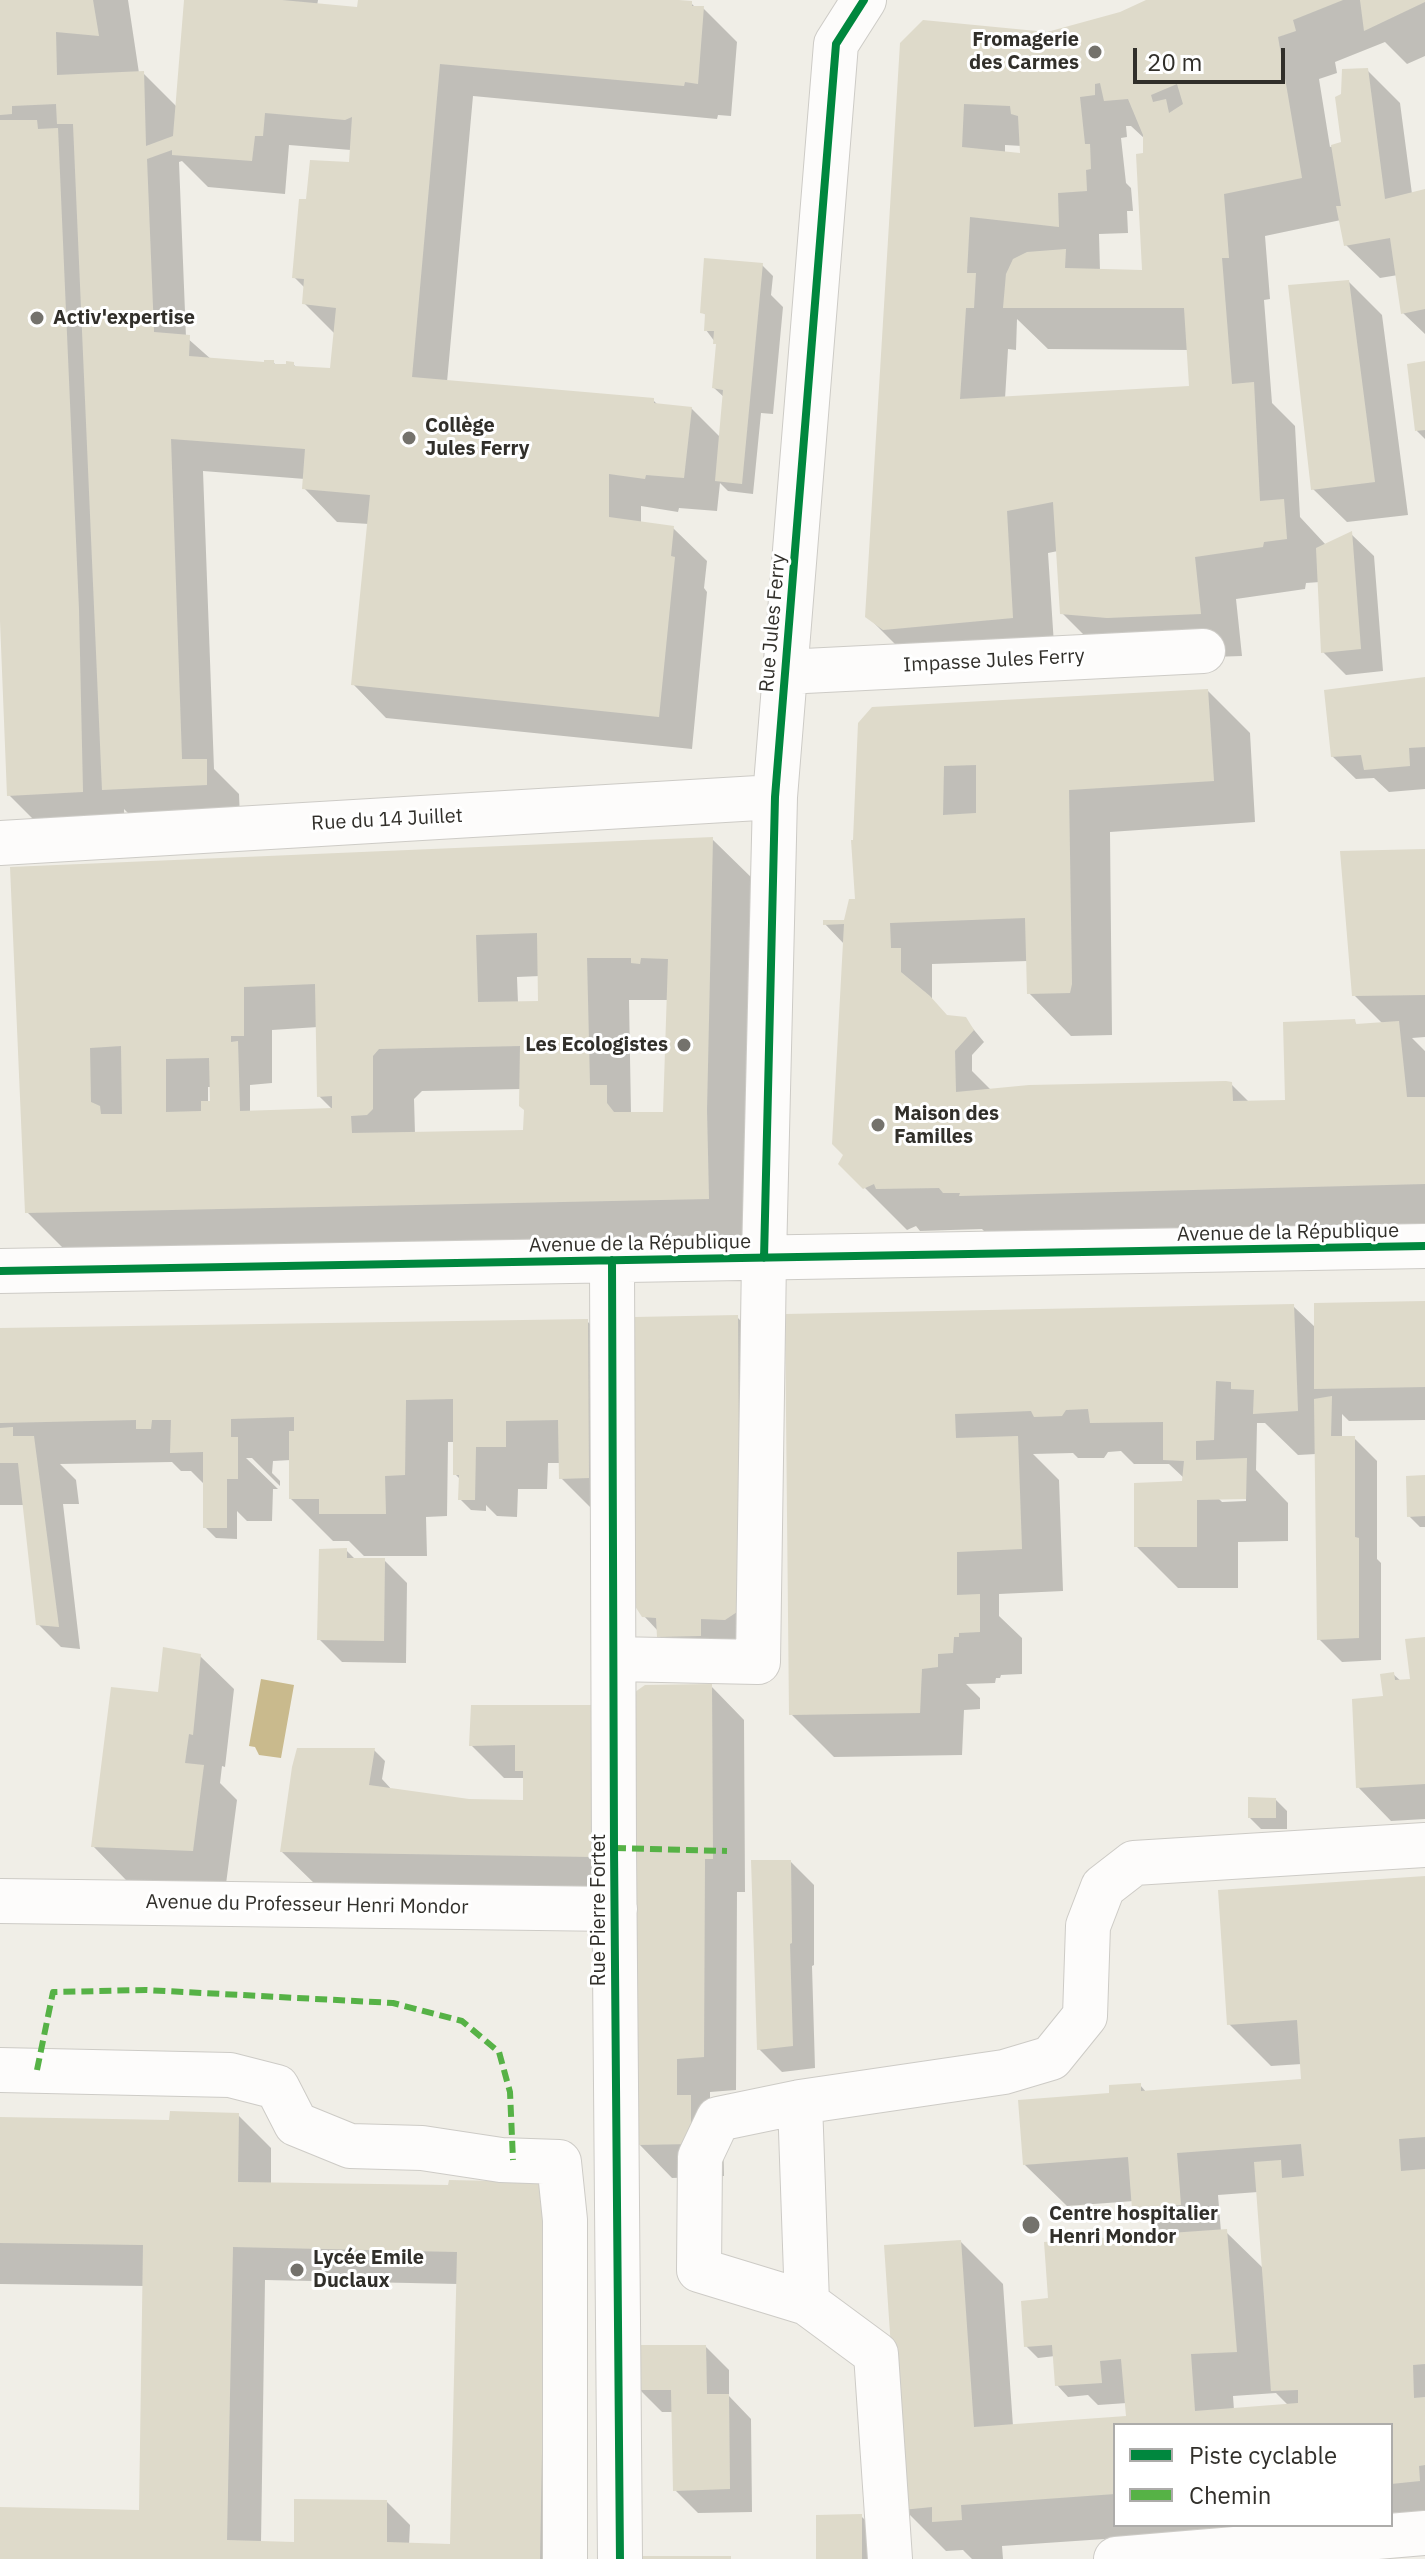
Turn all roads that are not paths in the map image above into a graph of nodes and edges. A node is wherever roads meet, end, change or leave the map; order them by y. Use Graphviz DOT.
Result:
graph roads {
  1 [pos="864,0"];
  2 [pos="1203,651"];
  3 [pos="785,672"];
  4 [pos="775,797"];
  5 [pos="0,843"];
  6 [pos="1425,1246"];
  7 [pos="764,1258"];
  8 [pos="612,1260"];
  9 [pos="0,1271"];
  10 [pos="614,1659"];
  11 [pos="1425,1845"];
  12 [pos="0,1901"];
  13 [pos="615,1909"];
  14 [pos="0,2070"];
  15 [pos="800,2102"];
  16 [pos="807,2303"];
  17 [pos="1425,2533"];
  18 [pos="565,2559"];
  19 [pos="620,2559"];
  20 [pos="890,2559"];
  21 [pos="1116,2559"];
  1 -- 3 [label="street, Rue Jules Ferry"];
  2 -- 3 [label="street, Impasse Jules Ferry"];
  3 -- 4 [label="street, Rue Jules Ferry"];
  4 -- 5 [label="street, Rue du 14 Juillet"];
  4 -- 7 [label="street, Rue Jules Ferry"];
  6 -- 7 [label="street, Avenue de la République"];
  7 -- 8 [label="street, Avenue de la République"];
  7 -- 10 [label="street, Rue Jules Ferry"];
  8 -- 9 [label="street, Avenue de la République"];
  8 -- 10 [label="street, Rue Pierre Fortet"];
  10 -- 13 [label="street, Rue Pierre Fortet"];
  11 -- 15 [label="street"];
  12 -- 13 [label="street, Avenue du Professeur Henri Mondor"];
  13 -- 19 [label="street, Rue Pierre Fortet"];
  14 -- 18 [label="street"];
  15 -- 16 [label="street"];
  15 -- 16 [label="street"];
  16 -- 20 [label="street"];
  17 -- 21 [label="street"];
}
